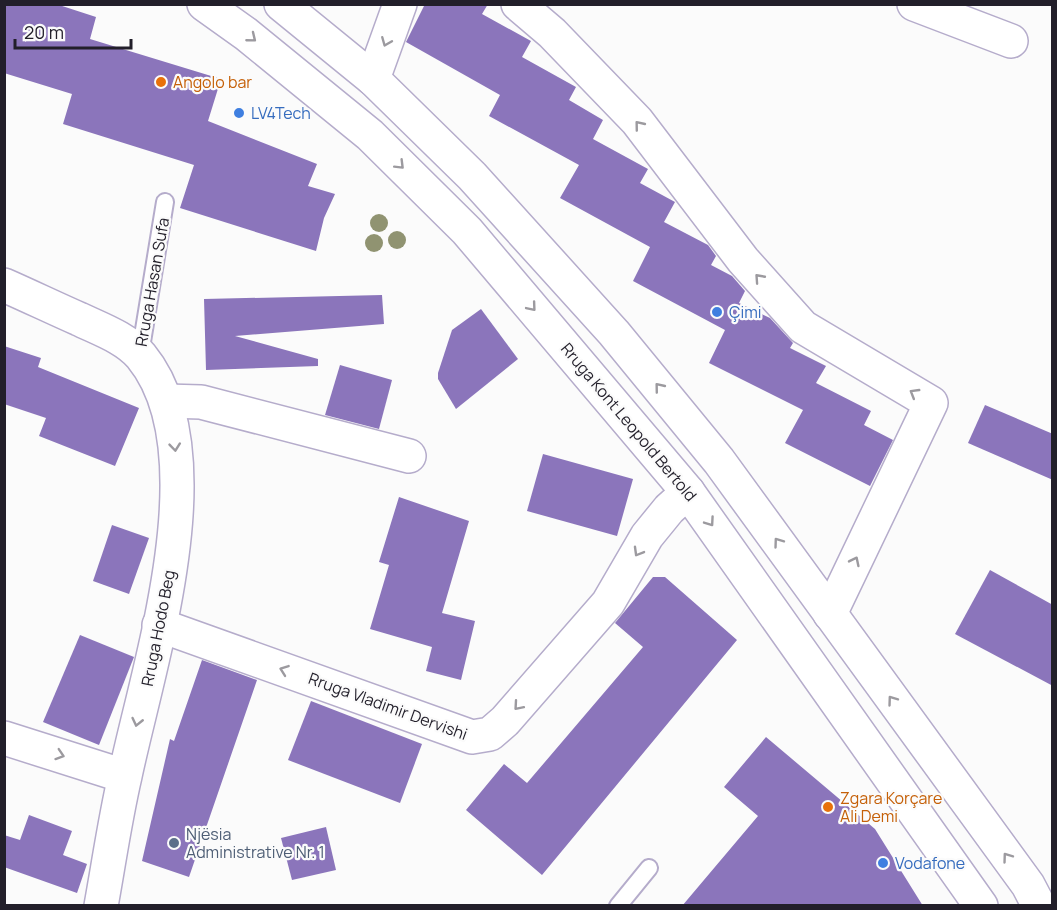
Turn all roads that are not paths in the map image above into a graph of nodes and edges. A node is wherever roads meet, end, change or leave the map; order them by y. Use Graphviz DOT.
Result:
graph roads {
  1 [pos="204,4"];
  2 [pos="281,4"];
  3 [pos="400,4"];
  4 [pos="518,4"];
  5 [pos="914,4"];
  6 [pos="1011,41"];
  7 [pos="372,79"];
  8 [pos="165,202"];
  9 [pos="4,285"];
  10 [pos="140,354"];
  11 [pos="166,402"];
  12 [pos="408,456"];
  13 [pos="688,492"];
  14 [pos="830,614"];
  15 [pos="159,625"];
  16 [pos="4,738"];
  17 [pos="124,776"];
  18 [pos="649,868"];
  19 [pos="101,906"];
  20 [pos="618,906"];
  21 [pos="981,906"];
  22 [pos="1040,906"];
  1 -- 13 [label="street, Rruga Kont Leopold Bertold, one-way"];
  2 -- 7 [label="street"];
  3 -- 7 [label="street, one-way"];
  14 -- 4 [label="street, one-way"];
  5 -- 6 [label="street"];
  14 -- 7 [label="street, one-way"];
  8 -- 10 [label="lane, Rruga Hasan Sufa"];
  9 -- 10 [label="street, Rruga Hasan Sufa"];
  10 -- 11 [label="street, Rruga Hodo Beg"];
  11 -- 12 [label="street"];
  11 -- 15 [label="street, Rruga Hodo Beg, one-way"];
  13 -- 15 [label="street, Rruga Vladimir Dervishi, one-way"];
  13 -- 21 [label="street, Rruga Kont Leopold Bertold, one-way"];
  22 -- 14 [label="street, one-way"];
  15 -- 17 [label="street, Rruga Hodo Beg, one-way"];
  16 -- 17 [label="street, one-way"];
  17 -- 19 [label="street, Rruga Hodo Beg"];
  18 -- 20 [label="lane"];
}
